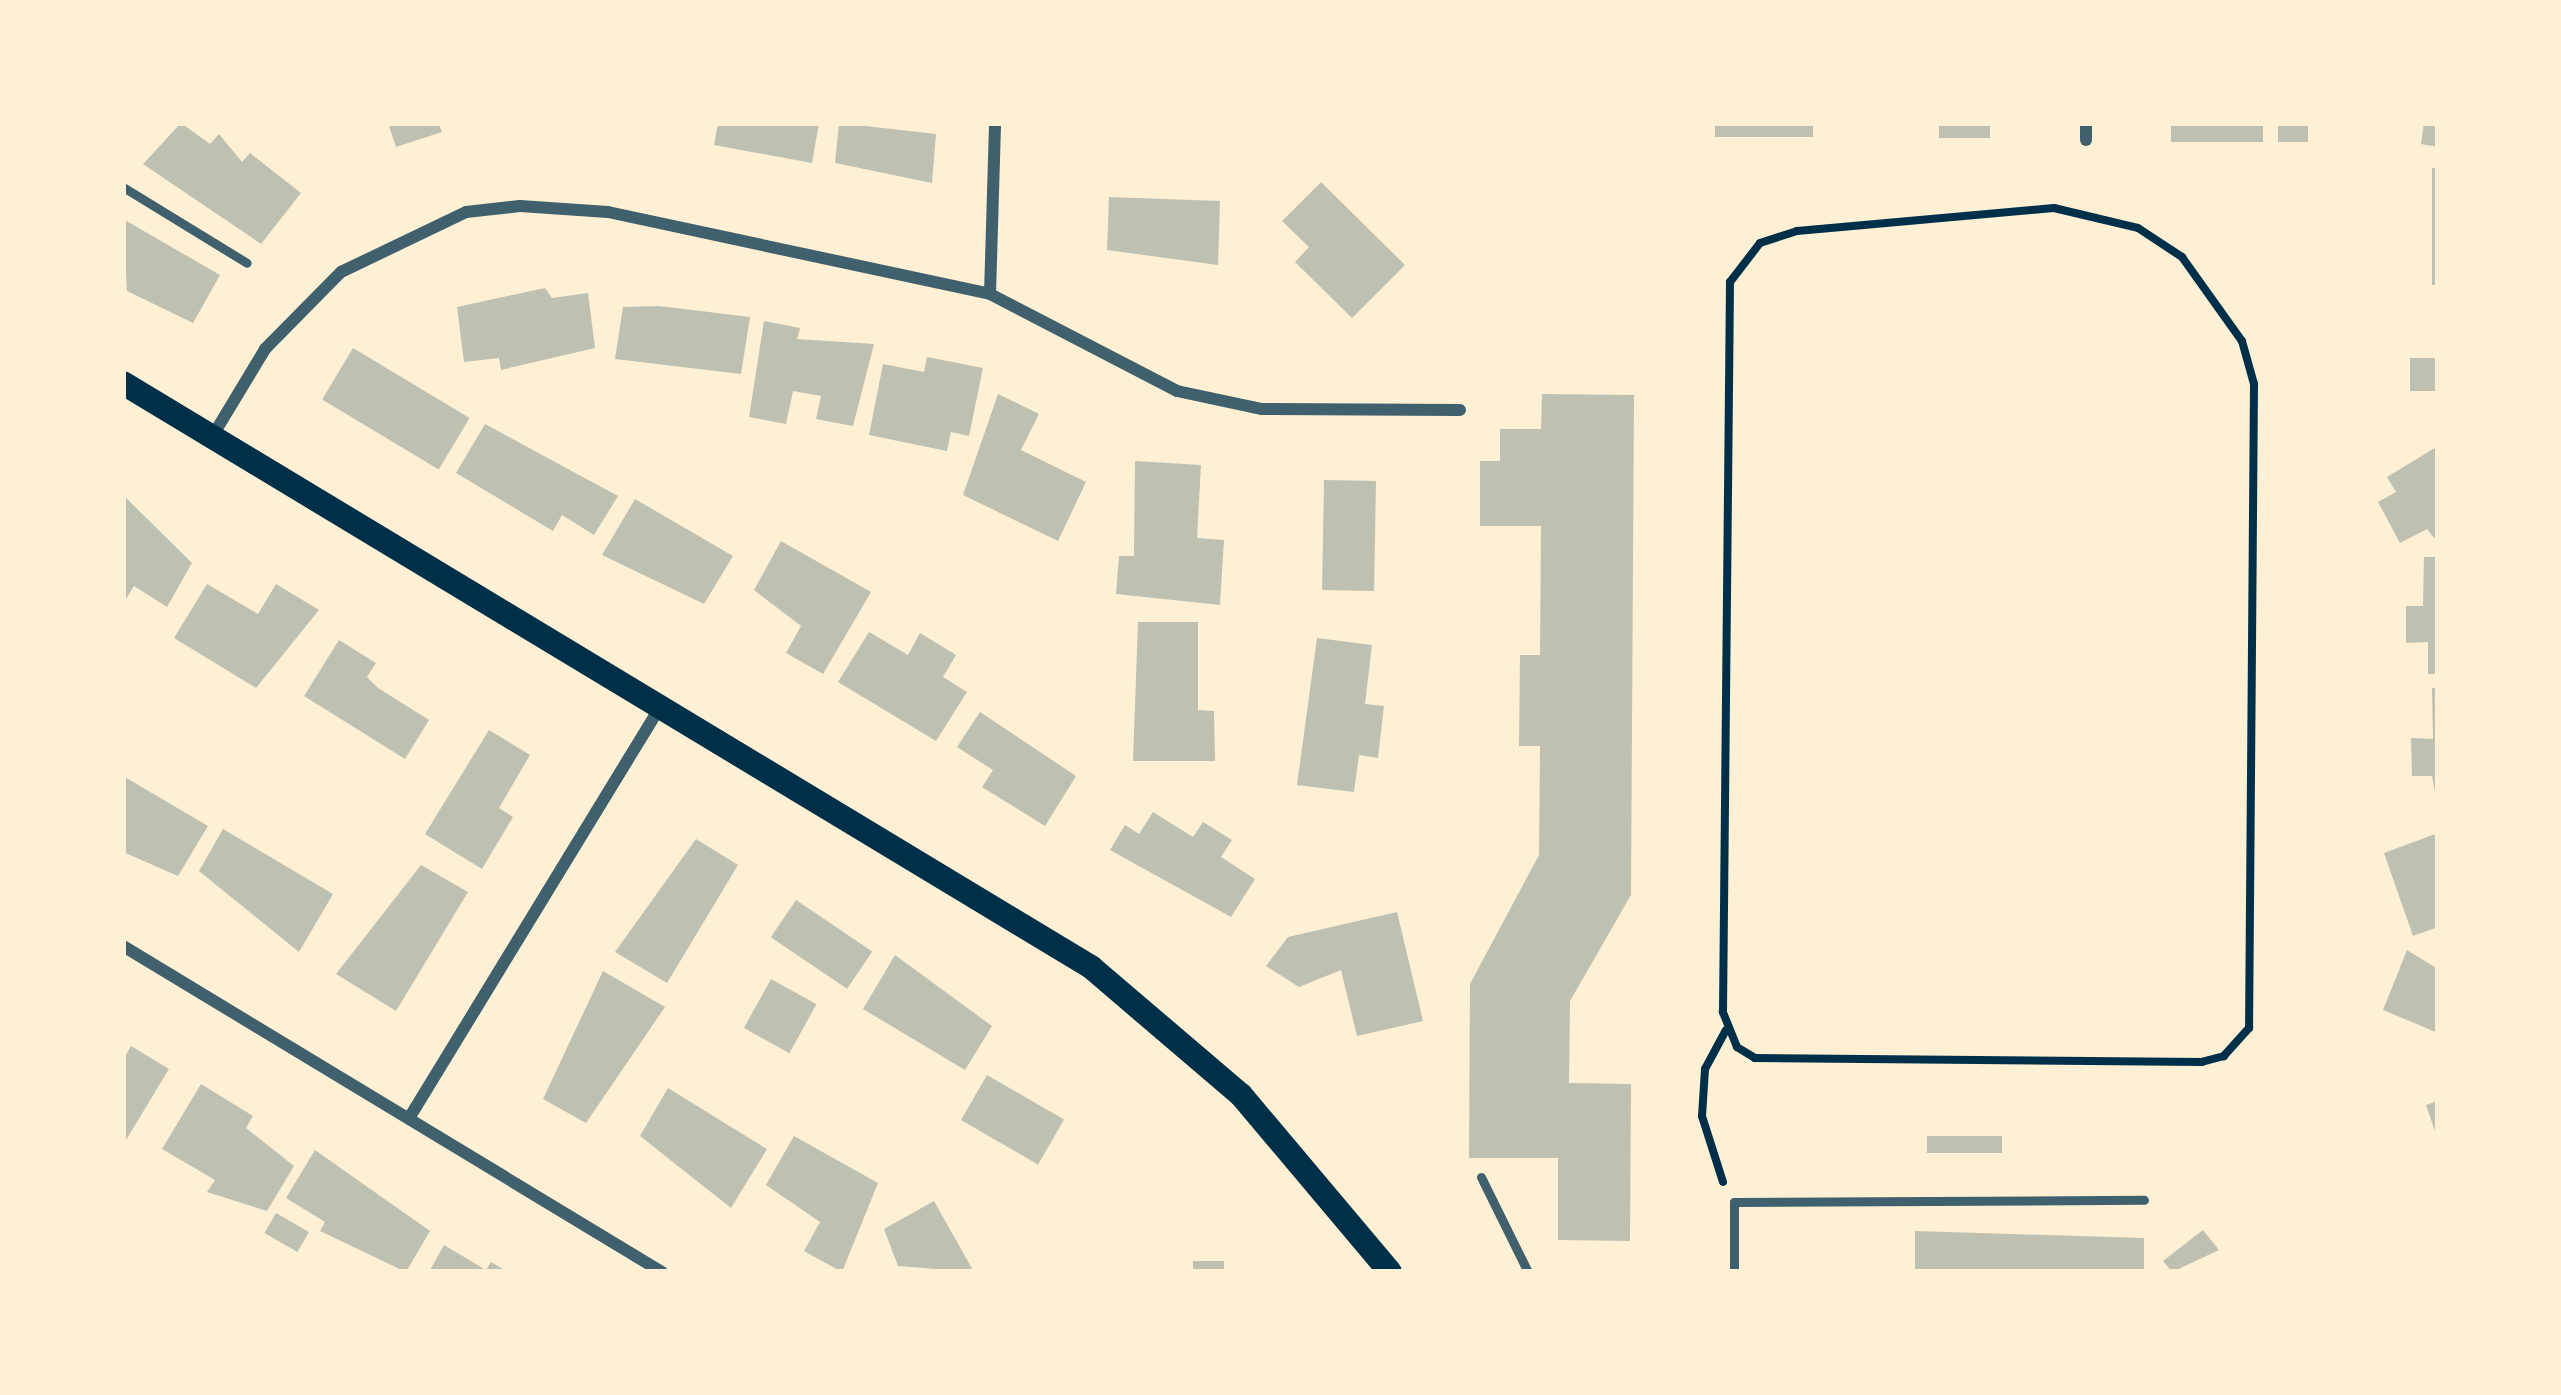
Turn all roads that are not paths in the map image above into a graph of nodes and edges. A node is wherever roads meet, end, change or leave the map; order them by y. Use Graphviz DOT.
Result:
graph roads {
  1 [pos="995,123"];
  2 [pos="2086,123"];
  3 [pos="2086,140"];
  4 [pos="123,188"];
  5 [pos="247,263"];
  6 [pos="990,294"];
  7 [pos="123,383"];
  8 [pos="1460,410"];
  9 [pos="212,436"];
  10 [pos="661,706"];
  11 [pos="123,946"];
  12 [pos="411,1115"];
  13 [pos="1481,1177"];
  14 [pos="2144,1200"];
  15 [pos="662,1272"];
  16 [pos="1390,1272"];
  17 [pos="1528,1272"];
  18 [pos="1734,1272"];
  1 -- 6 [label="street"];
  2 -- 3 [label="street"];
  4 -- 5 [label="lane"];
  6 -- 8 [label="street"];
  6 -- 9 [label="street"];
  7 -- 9 [label="main road"];
  9 -- 10 [label="main road"];
  10 -- 12 [label="street"];
  10 -- 16 [label="main road"];
  11 -- 12 [label="street"];
  12 -- 15 [label="street"];
  13 -- 17 [label="lane"];
  14 -- 18 [label="lane"];
}
